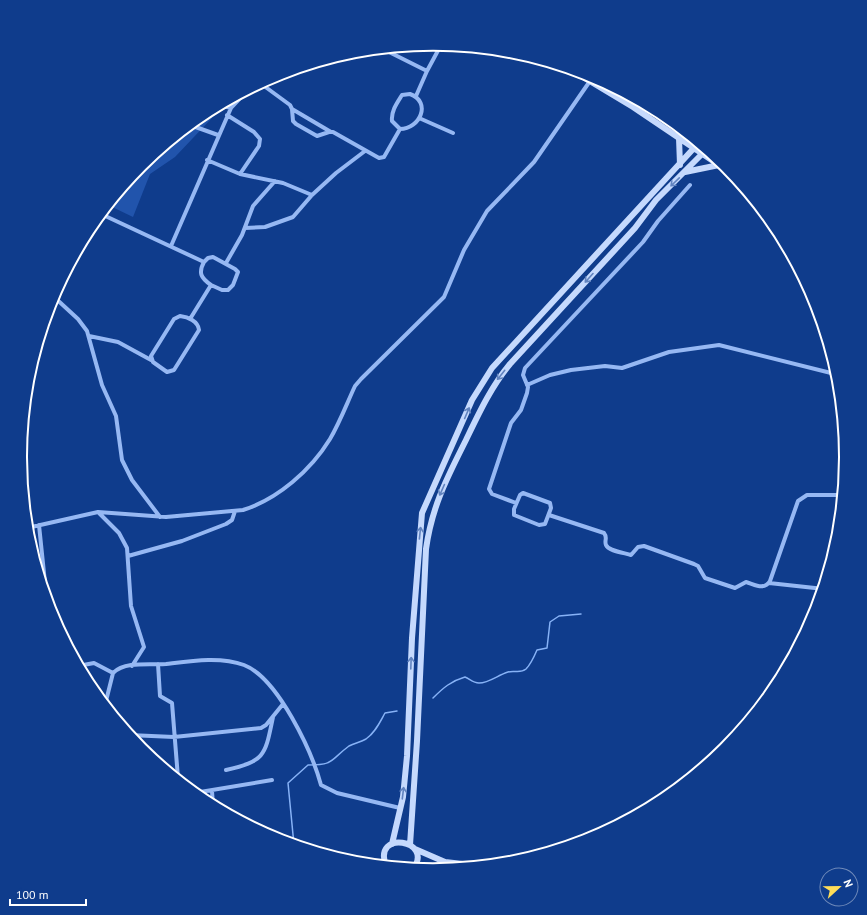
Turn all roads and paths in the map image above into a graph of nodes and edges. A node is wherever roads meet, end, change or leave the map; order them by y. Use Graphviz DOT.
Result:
graph roads {
  1 [pos="438,51"];
  2 [pos="391,53"];
  3 [pos="428,71"];
  4 [pos="589,82"];
  5 [pos="266,87"];
  6 [pos="600,87"];
  7 [pos="416,96"];
  8 [pos="237,101"];
  9 [pos="227,107"];
  10 [pos="231,108"];
  11 [pos="292,109"];
  12 [pos="227,115"];
  13 [pos="419,118"];
  14 [pos="197,128"];
  15 [pos="400,129"];
  16 [pos="331,132"];
  17 [pos="453,133"];
  18 [pos="218,135"];
  19 [pos="679,138"];
  20 [pos="694,148"];
  21 [pos="365,151"];
  22 [pos="702,154"];
  23 [pos="708,158"];
  24 [pos="207,160"];
  25 [pos="680,165"];
  26 [pos="719,168"];
  27 [pos="685,172"];
  28 [pos="240,174"];
  29 [pos="275,180"];
  30 [pos="690,185"];
  31 [pos="312,195"];
  32 [pos="107,217"];
  33 [pos="246,228"];
  34 [pos="171,246"];
  35 [pos="204,262"];
  36 [pos="226,263"];
  37 [pos="211,285"];
  38 [pos="58,301"];
  39 [pos="190,319"];
  40 [pos="88,336"];
  41 [pos="151,360"];
  42 [pos="831,373"];
  43 [pos="527,385"];
  44 [pos="838,495"];
  45 [pos="516,503"];
  46 [pos="235,511"];
  47 [pos="98,512"];
  48 [pos="549,515"];
  49 [pos="160,517"];
  50 [pos="39,525"];
  51 [pos="33,527"];
  52 [pos="128,556"];
  53 [pos="44,572"];
  54 [pos="769,584"];
  55 [pos="818,588"];
  56 [pos="83,664"];
  57 [pos="158,664"];
  58 [pos="132,666"];
  59 [pos="113,673"];
  60 [pos="107,699"];
  61 [pos="283,704"];
  62 [pos="273,716"];
  63 [pos="138,736"];
  64 [pos="174,737"];
  65 [pos="226,770"];
  66 [pos="178,773"];
  67 [pos="272,780"];
  68 [pos="212,791"];
  69 [pos="204,792"];
  70 [pos="212,798"];
  71 [pos="400,808"];
  72 [pos="392,844"];
  73 [pos="412,847"];
  74 [pos="385,861"];
  75 [pos="416,863"];
  76 [pos="455,863"];
  1 -- 3 [label="street"];
  2 -- 3 [label="street"];
  3 -- 7 [label="street"];
  4 -- 46 [label="street"];
  5 -- 11 [label="street"];
  6 -- 19 [label="main road"];
  7 -- 13 [label="street"];
  7 -- 15 [label="street"];
  8 -- 10 [label="street"];
  9 -- 10 [label="street"];
  10 -- 12 [label="street"];
  11 -- 16 [label="street"];
  11 -- 16 [label="street"];
  12 -- 18 [label="street"];
  12 -- 28 [label="street"];
  13 -- 15 [label="street"];
  13 -- 17 [label="street"];
  14 -- 18 [label="street"];
  15 -- 21 [label="street"];
  16 -- 21 [label="street"];
  18 -- 24 [label="street"];
  19 -- 20 [label="main road"];
  19 -- 25 [label="main road"];
  20 -- 22 [label="main road"];
  20 -- 25 [label="main road"];
  21 -- 31 [label="street"];
  22 -- 23 [label="main road"];
  22 -- 27 [label="main road"];
  24 -- 28 [label="street"];
  24 -- 34 [label="street"];
  71 -- 25 [label="main road, one-way"];
  26 -- 27 [label="main road"];
  27 -- 73 [label="main road, one-way"];
  28 -- 29 [label="street"];
  29 -- 31 [label="street"];
  29 -- 33 [label="street"];
  30 -- 43 [label="street"];
  31 -- 33 [label="street"];
  32 -- 34 [label="street"];
  33 -- 36 [label="street"];
  34 -- 35 [label="street"];
  35 -- 36 [label="street"];
  35 -- 37 [label="street"];
  36 -- 37 [label="street"];
  37 -- 39 [label="street"];
  38 -- 40 [label="street"];
  39 -- 41 [label="street"];
  39 -- 41 [label="street"];
  40 -- 41 [label="street"];
  40 -- 49 [label="street"];
  42 -- 43 [label="street"];
  43 -- 45 [label="street"];
  44 -- 54 [label="street"];
  45 -- 48 [label="street"];
  45 -- 48 [label="street"];
  46 -- 49 [label="street"];
  46 -- 52 [label="street"];
  47 -- 49 [label="street"];
  47 -- 50 [label="street"];
  47 -- 52 [label="street"];
  48 -- 54 [label="street"];
  50 -- 51 [label="street"];
  50 -- 53 [label="street"];
  52 -- 58 [label="street"];
  54 -- 55 [label="street"];
  56 -- 59 [label="street"];
  57 -- 58 [label="street"];
  57 -- 61 [label="street"];
  57 -- 64 [label="street"];
  58 -- 59 [label="street"];
  59 -- 60 [label="street"];
  61 -- 62 [label="street"];
  61 -- 71 [label="street"];
  62 -- 64 [label="street"];
  62 -- 65 [label="street"];
  63 -- 64 [label="street"];
  64 -- 66 [label="street"];
  67 -- 68 [label="street"];
  68 -- 69 [label="street"];
  68 -- 70 [label="street"];
  71 -- 72 [label="main road"];
  72 -- 73 [label="main road"];
  72 -- 74 [label="main road"];
  73 -- 75 [label="main road"];
  73 -- 76 [label="main road"];
}
